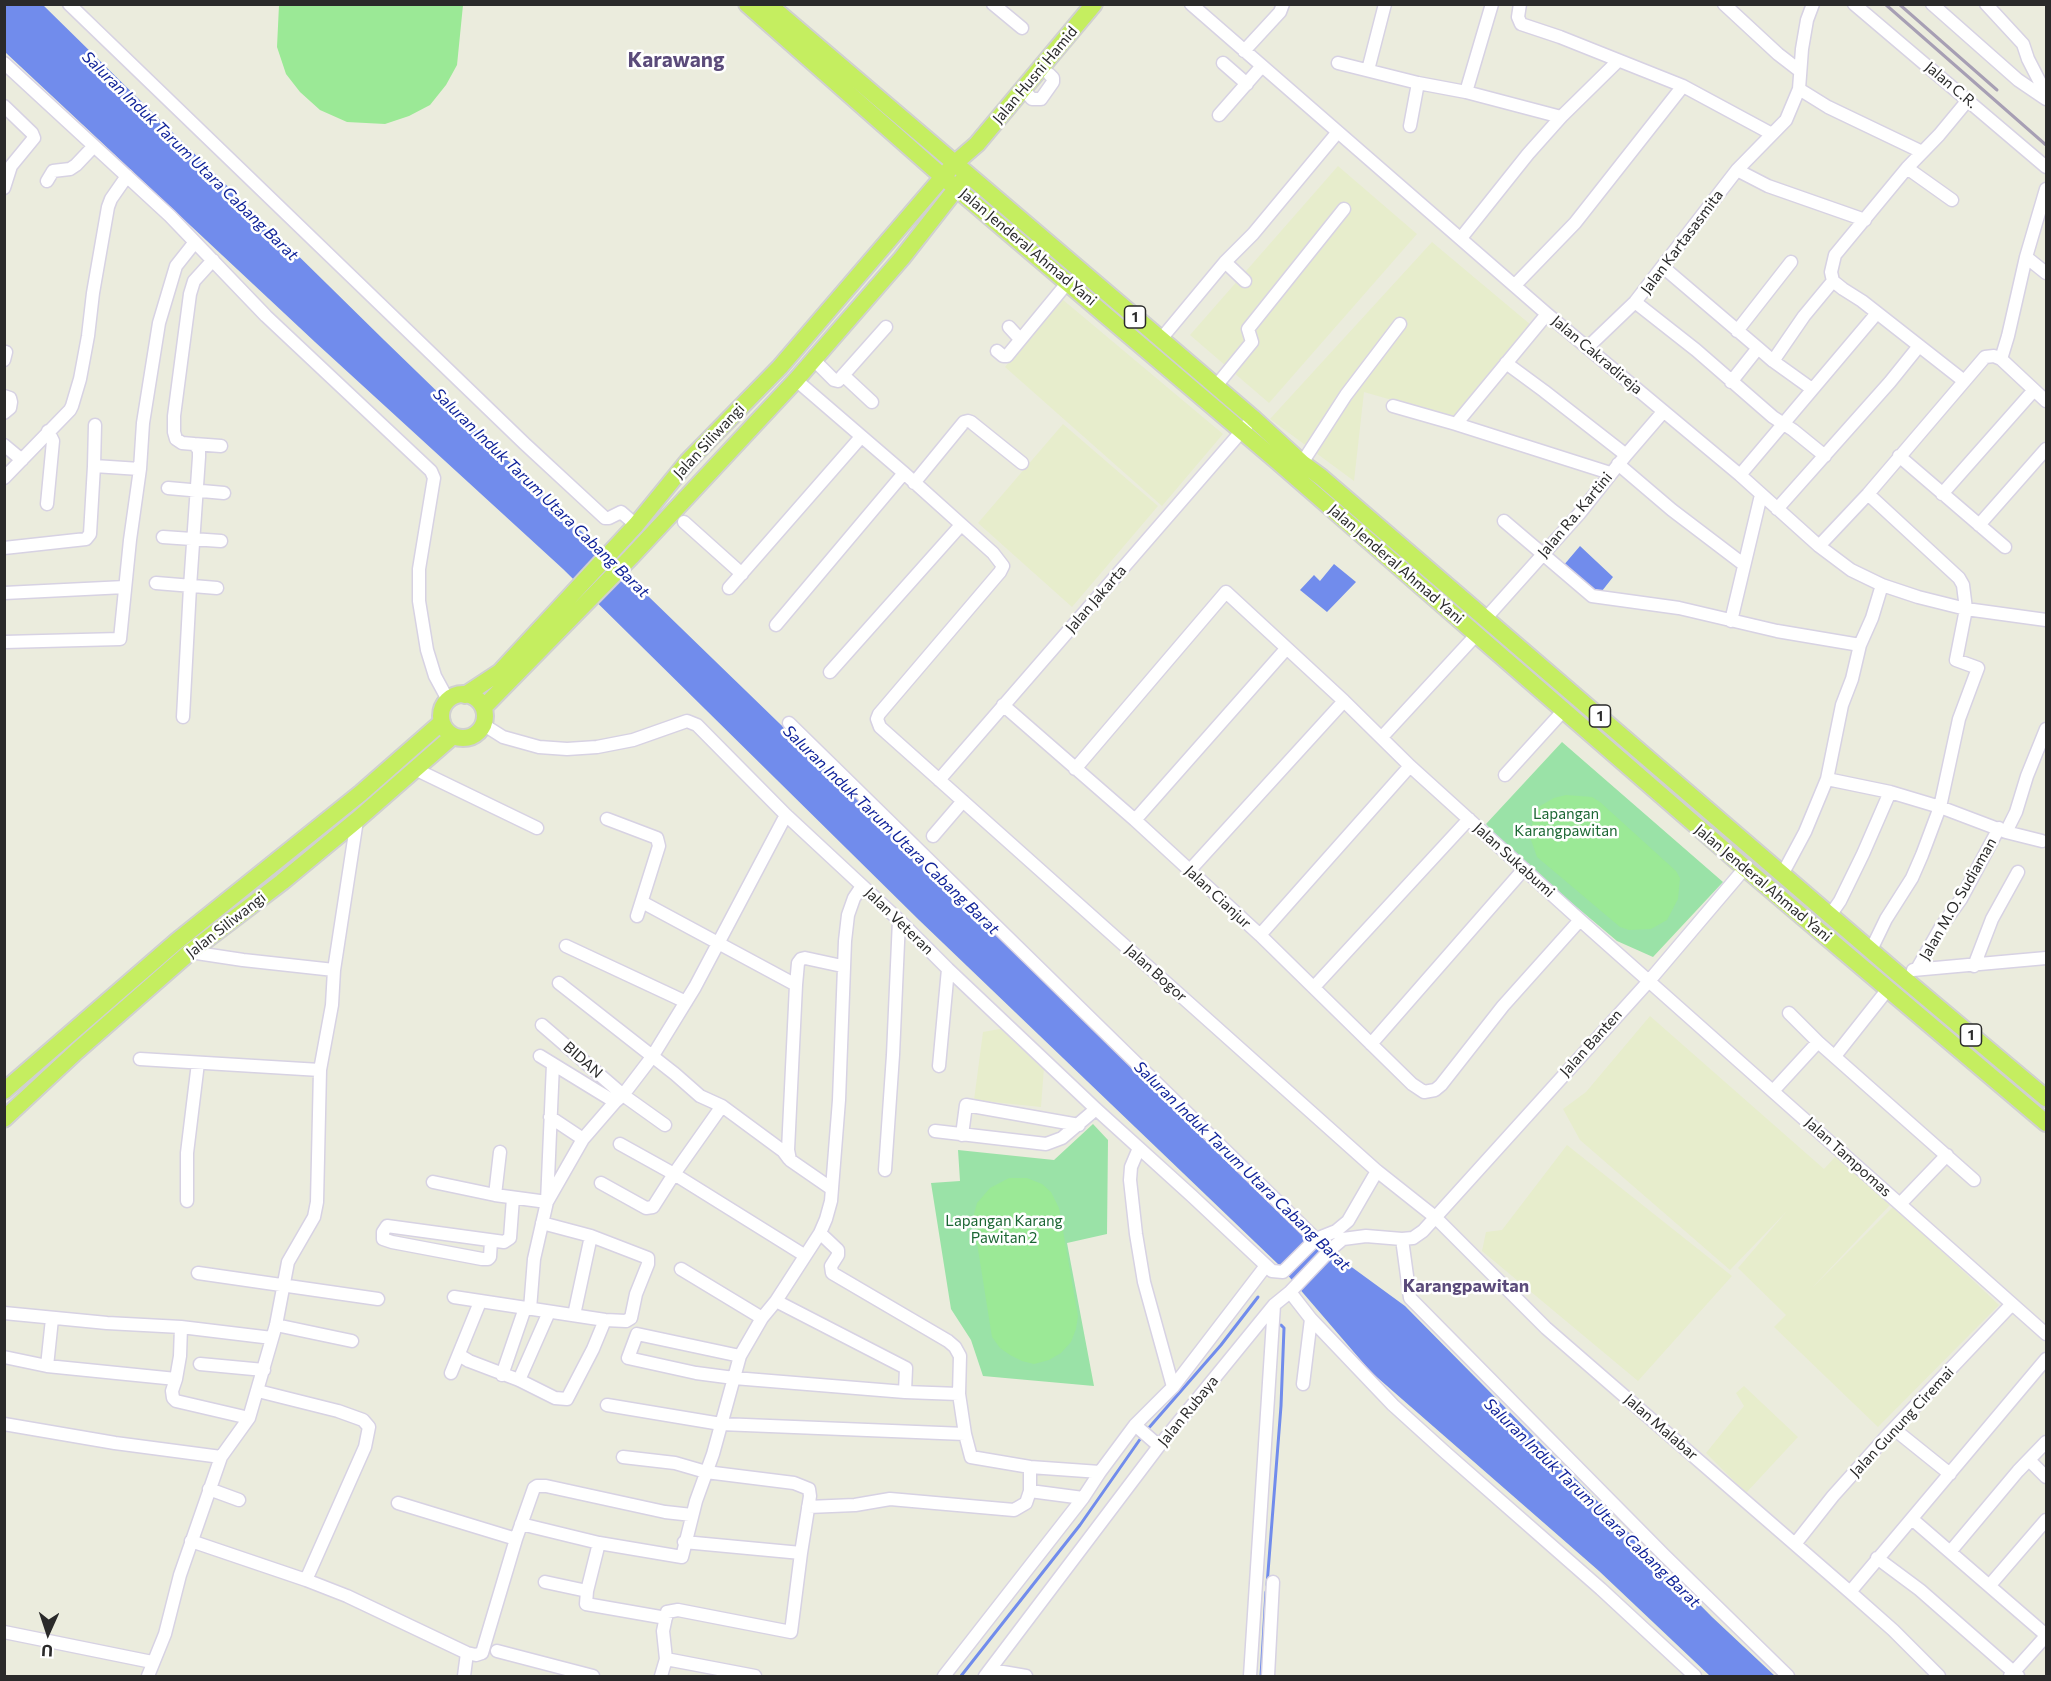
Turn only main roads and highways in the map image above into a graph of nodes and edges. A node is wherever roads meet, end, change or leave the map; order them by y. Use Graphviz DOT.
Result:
graph roads {
  1 [pos="747,4"];
  2 [pos="1094,4"];
  3 [pos="772,14"];
  4 [pos="960,175"];
  5 [pos="943,177"];
  6 [pos="858,277"];
  7 [pos="875,289"];
  8 [pos="1248,424"];
  9 [pos="688,461"];
  10 [pos="705,476"];
  11 [pos="579,599"];
  12 [pos="465,694"];
  13 [pos="484,707"];
  14 [pos="442,722"];
  15 [pos="453,736"];
  16 [pos="4,1091"];
  17 [pos="2046,1098"];
  18 [pos="4,1119"];
  19 [pos="2046,1123"];
  1 -- 3 [label="main road, Jalan Jenderal Ahmad Yani / 1"];
  2 -- 4 [label="main road, Jalan Husni Hamid"];
  3 -- 4 [label="main road, Jalan Jenderal Ahmad Yani / 1"];
  3 -- 5 [label="main road, Jalan Jenderal Ahmad Yani / 1"];
  4 -- 5 [label="main road, Jalan Siliwangi"];
  4 -- 7 [label="main road, Jalan Siliwangi"];
  4 -- 8 [label="main road, Jalan Jenderal Ahmad Yani / 1"];
  4 -- 8 [label="main road, Jalan Jenderal Ahmad Yani / 1"];
  5 -- 6 [label="main road, Jalan Siliwangi"];
  6 -- 7 [label="main road"];
  6 -- 9 [label="main road, Jalan Siliwangi"];
  7 -- 10 [label="main road, Jalan Siliwangi"];
  8 -- 17 [label="main road, Jalan Jenderal Ahmad Yani / 1"];
  8 -- 19 [label="main road, Jalan Jenderal Ahmad Yani / 1"];
  9 -- 10 [label="main road"];
  9 -- 11 [label="main road, Jalan Siliwangi"];
  10 -- 11 [label="main road, Jalan Siliwangi"];
  11 -- 12 [label="main road, Jalan Siliwangi"];
  11 -- 13 [label="main road, Jalan Siliwangi"];
  12 -- 13 [label="main road"];
  12 -- 14 [label="main road"];
  13 -- 15 [label="main road"];
  14 -- 15 [label="main road"];
  14 -- 16 [label="main road, Jalan Siliwangi"];
  15 -- 18 [label="main road, Jalan Siliwangi"];
}
